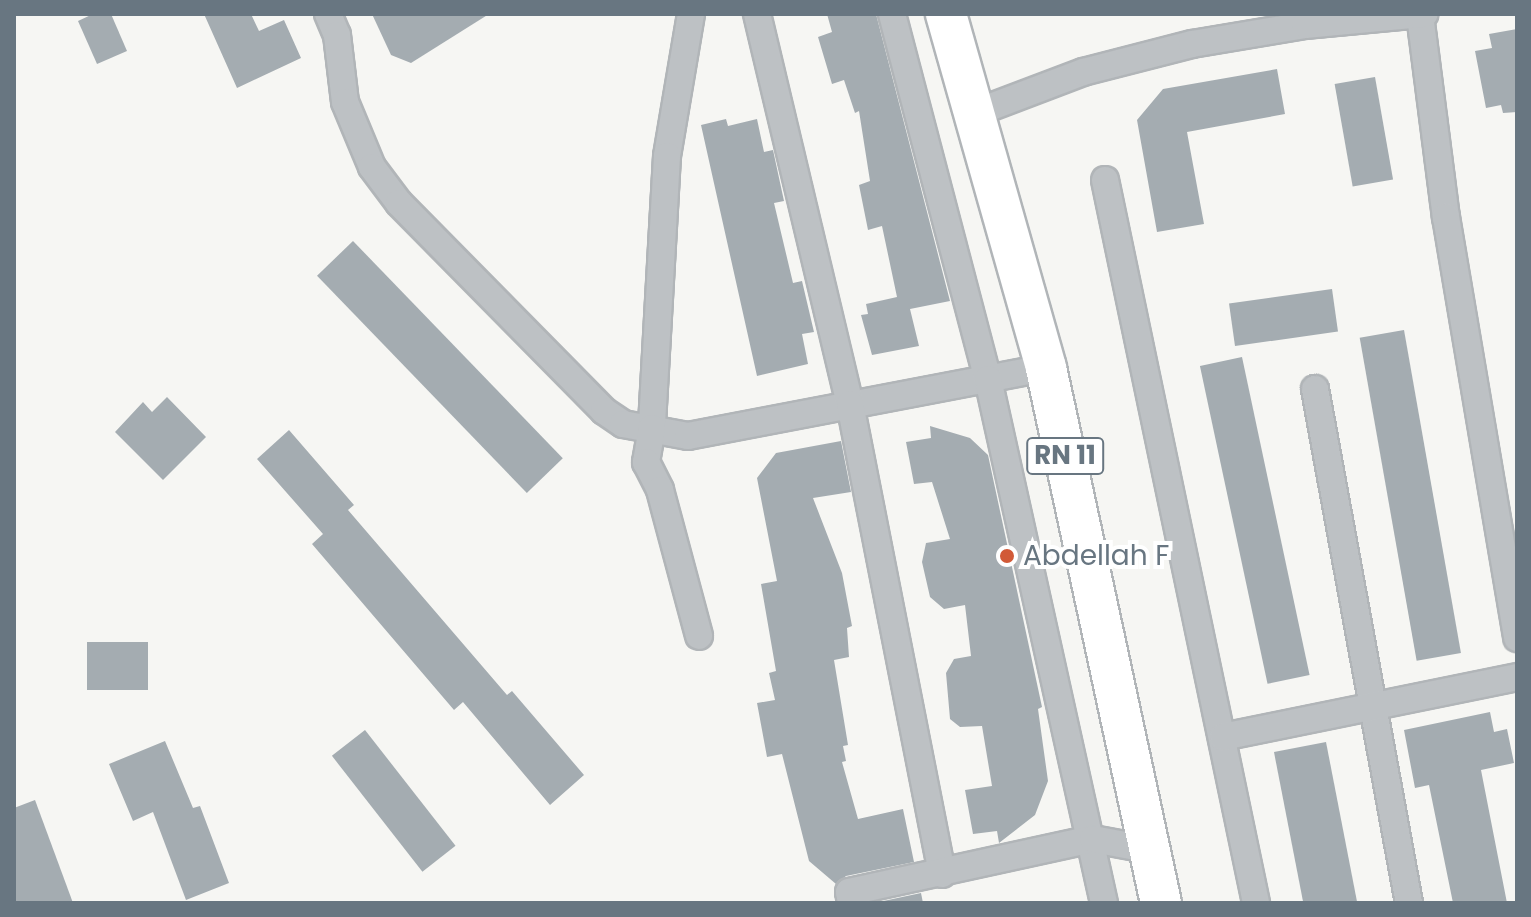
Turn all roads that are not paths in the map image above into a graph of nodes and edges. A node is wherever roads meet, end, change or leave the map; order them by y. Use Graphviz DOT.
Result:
graph roads {
  1 [pos="328,14"];
  2 [pos="691,14"];
  3 [pos="757,14"];
  4 [pos="892,14"];
  5 [pos="946,14"];
  6 [pos="1422,14"];
  7 [pos="1303,20"];
  8 [pos="975,113"];
  9 [pos="1105,180"];
  10 [pos="1046,368"];
  11 [pos="988,379"];
  12 [pos="1315,389"];
  13 [pos="850,404"];
  14 [pos="652,428"];
  15 [pos="699,636"];
  16 [pos="1517,638"];
  17 [pos="1517,677"];
  18 [pos="1370,707"];
  19 [pos="1223,737"];
  20 [pos="1093,839"];
  21 [pos="1152,850"];
  22 [pos="942,874"];
  23 [pos="851,903"];
  24 [pos="1104,903"];
  25 [pos="1161,903"];
  26 [pos="1256,903"];
  27 [pos="1409,903"];
  1 -- 14 [label="street"];
  2 -- 14 [label="street"];
  3 -- 13 [label="street"];
  4 -- 11 [label="street"];
  5 -- 8 [label="main road, RN 11"];
  6 -- 7 [label="street"];
  6 -- 16 [label="street"];
  7 -- 8 [label="street"];
  8 -- 10 [label="main road, RN 11"];
  9 -- 19 [label="street"];
  10 -- 11 [label="street"];
  10 -- 21 [label="main road, RN 11"];
  11 -- 13 [label="street"];
  11 -- 20 [label="street"];
  12 -- 18 [label="street"];
  13 -- 14 [label="street"];
  13 -- 22 [label="street"];
  14 -- 15 [label="street"];
  17 -- 18 [label="street"];
  18 -- 19 [label="street"];
  18 -- 27 [label="street"];
  19 -- 26 [label="street"];
  20 -- 21 [label="street"];
  20 -- 22 [label="street"];
  20 -- 24 [label="street"];
  21 -- 25 [label="main road, RN 11"];
  22 -- 23 [label="street"];
}
